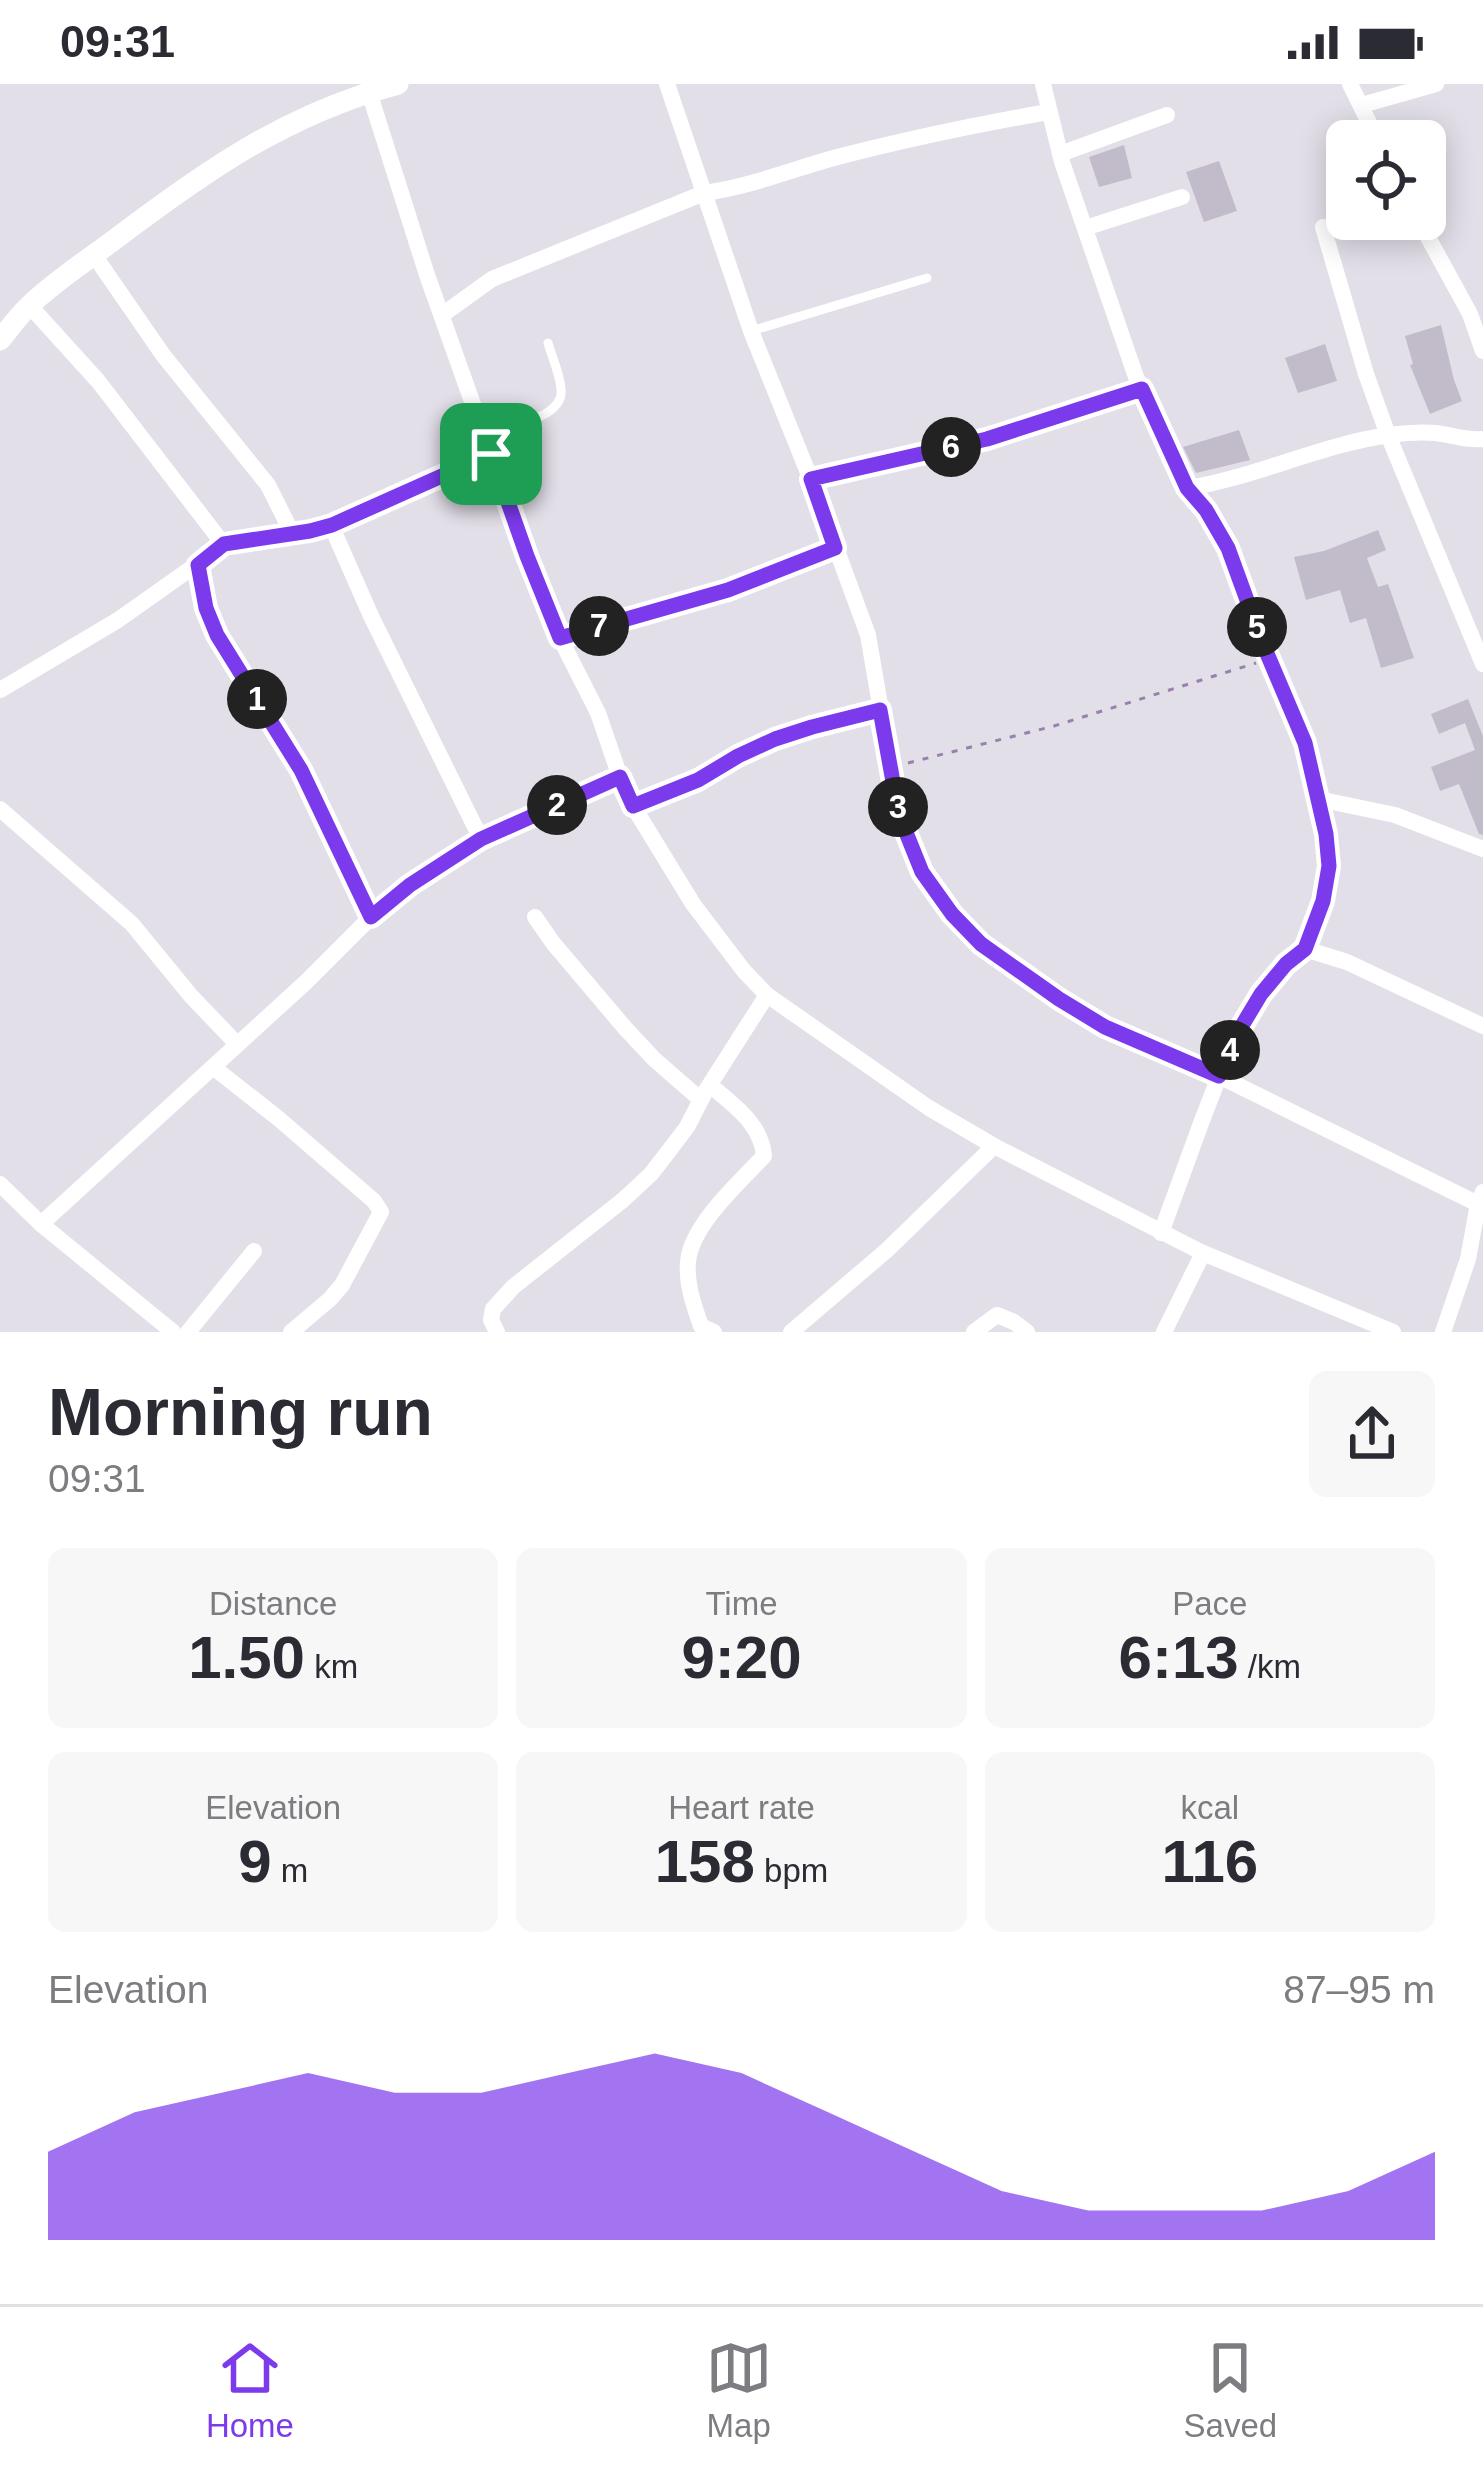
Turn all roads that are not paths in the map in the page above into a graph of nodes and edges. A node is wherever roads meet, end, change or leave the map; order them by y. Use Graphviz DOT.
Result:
graph roads {
  1 [pos="398,84"];
  2 [pos="668,84"];
  3 [pos="1042,84"];
  4 [pos="1350,84"];
  5 [pos="1436,84"];
  6 [pos="369,92"];
  7 [pos="1362,105"];
  8 [pos="1048,112"];
  9 [pos="1167,115"];
  10 [pos="1369,120"];
  11 [pos="1060,154"];
  12 [pos="704,193"];
  13 [pos="1182,197"];
  14 [pos="1323,227"];
  15 [pos="1085,228"];
  16 [pos="1429,240"];
  17 [pos="94,255"];
  18 [pos="927,278"];
  19 [pos="29,305"];
  20 [pos="442,315"];
  21 [pos="751,331"];
  22 [pos="0,340"];
  23 [pos="548,343"];
  24 [pos="1483,351"];
  25 [pos="1142,389"];
  26 [pos="484,434"];
  27 [pos="1388,435"];
  28 [pos="1483,440"];
  29 [pos="491,454"];
  30 [pos="811,479"];
  31 [pos="1187,488"];
  32 [pos="332,525"];
  33 [pos="292,533"];
  34 [pos="224,544"];
  35 [pos="835,548"];
  36 [pos="198,565"];
  37 [pos="560,638"];
  38 [pos="1483,664"];
  39 [pos="0,690"];
  40 [pos="880,710"];
  41 [pos="620,777"];
  42 [pos="1318,799"];
  43 [pos="633,806"];
  44 [pos="0,809"];
  45 [pos="481,839"];
  46 [pos="1483,849"];
  47 [pos="535,916"];
  48 [pos="371,917"];
  49 [pos="1305,949"];
  50 [pos="767,995"];
  51 [pos="1483,1026"];
  52 [pos="237,1044"];
  53 [pos="213,1067"];
  54 [pos="1219,1076"];
  55 [pos="706,1092"];
  56 [pos="994,1146"];
  57 [pos="0,1184"];
  58 [pos="1480,1198"];
  59 [pos="41,1224"];
  60 [pos="1161,1234"];
  61 [pos="254,1251"];
  62 [pos="1203,1253"];
  63 [pos="703,1330"];
  64 [pos="173,1332"];
  65 [pos="188,1332"];
  66 [pos="291,1332"];
  67 [pos="497,1332"];
  68 [pos="790,1332"];
  69 [pos="974,1332"];
  70 [pos="1027,1332"];
  71 [pos="1164,1332"];
  72 [pos="1393,1332"];
  73 [pos="1443,1332"];
  1 -- 6 [label="street"];
  2 -- 12 [label="street"];
  3 -- 8 [label="street"];
  4 -- 7 [label="street"];
  5 -- 7 [label="street"];
  6 -- 17 [label="street"];
  6 -- 20 [label="street"];
  7 -- 10 [label="street"];
  8 -- 11 [label="street"];
  8 -- 12 [label="street"];
  9 -- 11 [label="street"];
  11 -- 15 [label="street"];
  12 -- 20 [label="street"];
  12 -- 21 [label="street"];
  13 -- 15 [label="street"];
  14 -- 27 [label="street"];
  15 -- 25 [label="street"];
  16 -- 24 [label="street"];
  17 -- 19 [label="street"];
  17 -- 33 [label="street"];
  18 -- 21 [label="lane"];
  19 -- 22 [label="street"];
  19 -- 34 [label="street"];
  20 -- 26 [label="street"];
  21 -- 30 [label="street"];
  23 -- 26 [label="lane"];
  25 -- 30 [label="street"];
  25 -- 31 [label="street"];
  26 -- 29 [label="street"];
  27 -- 28 [label="street"];
  27 -- 31 [label="street"];
  27 -- 38 [label="street"];
  29 -- 32 [label="street"];
  29 -- 37 [label="street"];
  30 -- 35 [label="street"];
  31 -- 42 [label="street"];
  32 -- 33 [label="street"];
  32 -- 45 [label="street"];
  33 -- 34 [label="street"];
  34 -- 36 [label="street"];
  35 -- 37 [label="street"];
  35 -- 40 [label="street"];
  36 -- 39 [label="street"];
  36 -- 48 [label="street"];
  37 -- 41 [label="street"];
  40 -- 43 [label="street"];
  40 -- 54 [label="street"];
  41 -- 43 [label="street"];
  41 -- 45 [label="street"];
  42 -- 46 [label="street"];
  42 -- 49 [label="street"];
  43 -- 50 [label="street"];
  44 -- 52 [label="street"];
  45 -- 48 [label="street"];
  47 -- 55 [label="street"];
  48 -- 52 [label="street"];
  49 -- 51 [label="street"];
  49 -- 54 [label="street"];
  50 -- 55 [label="street"];
  50 -- 56 [label="street"];
  52 -- 53 [label="street"];
  53 -- 59 [label="street"];
  53 -- 66 [label="street"];
  54 -- 58 [label="street"];
  54 -- 60 [label="street"];
  55 -- 63 [label="street"];
  55 -- 67 [label="street"];
  56 -- 60 [label="street"];
  56 -- 68 [label="street"];
  57 -- 59 [label="street"];
  58 -- 73 [label="street"];
  59 -- 64 [label="street"];
  60 -- 62 [label="street"];
  61 -- 65 [label="street"];
  62 -- 71 [label="street"];
  62 -- 72 [label="street"];
  69 -- 70 [label="street"];
}
